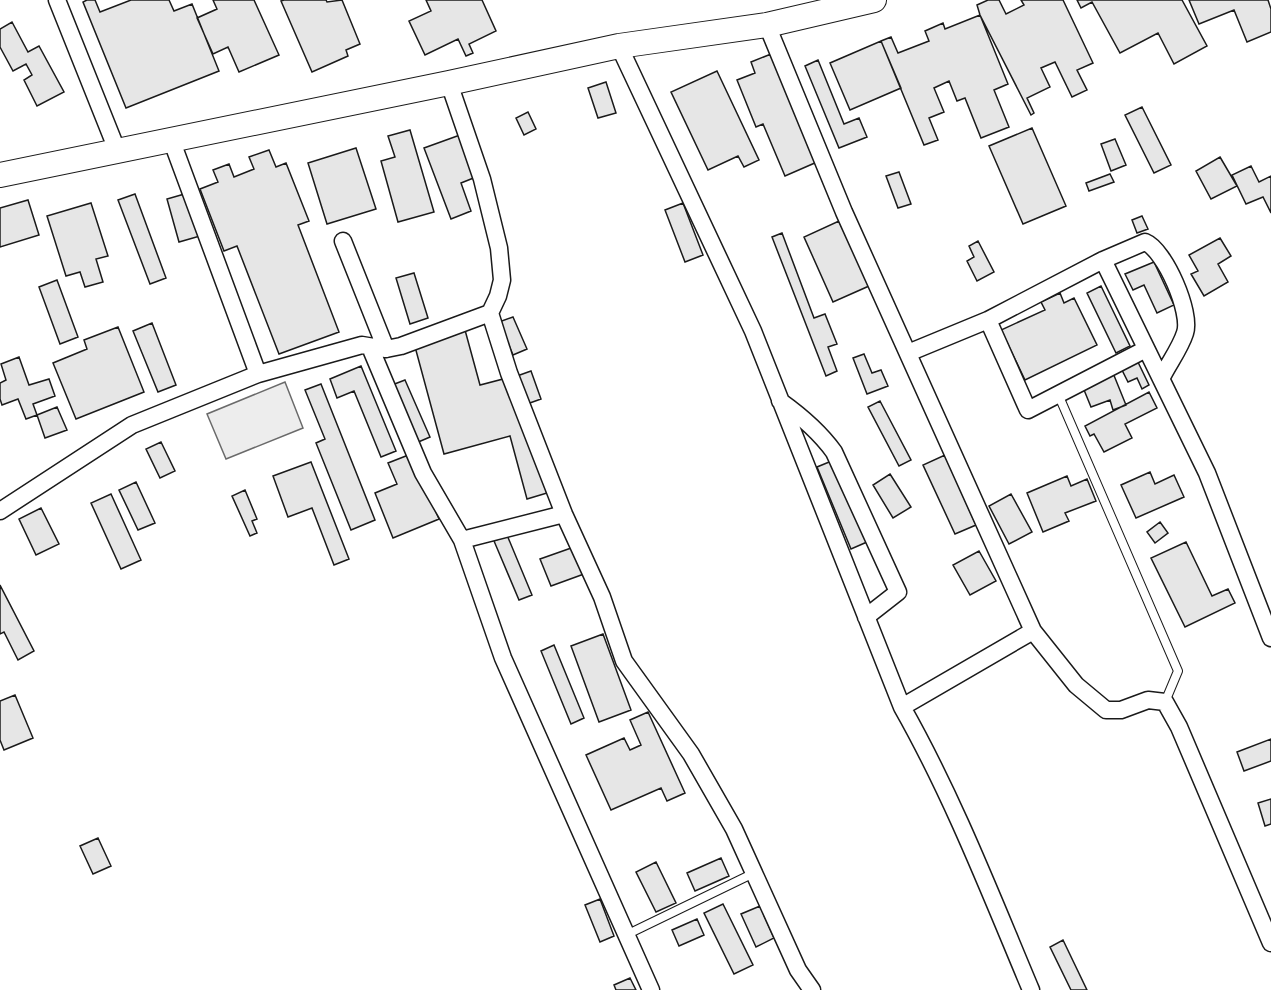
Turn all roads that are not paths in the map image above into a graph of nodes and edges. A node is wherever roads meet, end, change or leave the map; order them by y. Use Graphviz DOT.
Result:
graph roads {
  1 [pos="57,0"];
  2 [pos="874,0"];
  3 [pos="767,25"];
  4 [pos="619,46"];
  5 [pos="449,83"];
  6 [pos="171,139"];
  7 [pos="117,150"];
  8 [pos="0,175"];
  9 [pos="344,241"];
  10 [pos="1103,260"];
  11 [pos="490,313"];
  12 [pos="988,320"];
  13 [pos="378,348"];
  14 [pos="1146,349"];
  15 [pos="908,353"];
  16 [pos="258,374"];
  17 [pos="1161,379"];
  18 [pos="1058,394"];
  19 [pos="779,401"];
  20 [pos="0,511"];
  21 [pos="564,514"];
  22 [pos="462,540"];
  23 [pos="866,617"];
  24 [pos="1033,631"];
  25 [pos="1271,638"];
  26 [pos="1165,702"];
  27 [pos="902,707"];
  28 [pos="754,873"];
  29 [pos="626,935"];
  30 [pos="1271,943"];
  31 [pos="651,990"];
  32 [pos="812,990"];
  33 [pos="1031,990"];
  1 -- 7 [label="street"];
  2 -- 3 [label="main road"];
  3 -- 4 [label="main road"];
  3 -- 15 [label="street"];
  4 -- 5 [label="main road"];
  4 -- 19 [label="street"];
  5 -- 6 [label="main road"];
  5 -- 11 [label="street"];
  6 -- 7 [label="main road"];
  6 -- 16 [label="street"];
  7 -- 8 [label="main road"];
  9 -- 13 [label="street"];
  10 -- 12 [label="street"];
  10 -- 14 [label="street"];
  10 -- 17 [label="street"];
  11 -- 13 [label="street"];
  11 -- 21 [label="street"];
  12 -- 15 [label="street"];
  12 -- 18 [label="street"];
  13 -- 16 [label="street"];
  13 -- 22 [label="street"];
  14 -- 17 [label="street"];
  14 -- 18 [label="street"];
  15 -- 24 [label="street"];
  16 -- 20 [label="street"];
  17 -- 25 [label="street"];
  18 -- 26 [label="lane"];
  19 -- 23 [label="street"];
  19 -- 23 [label="street"];
  21 -- 22 [label="street"];
  21 -- 28 [label="street"];
  22 -- 29 [label="street"];
  23 -- 27 [label="street"];
  24 -- 26 [label="street"];
  24 -- 27 [label="street"];
  26 -- 30 [label="street"];
  27 -- 33 [label="street"];
  28 -- 29 [label="lane"];
  28 -- 32 [label="street"];
  29 -- 31 [label="street"];
}
